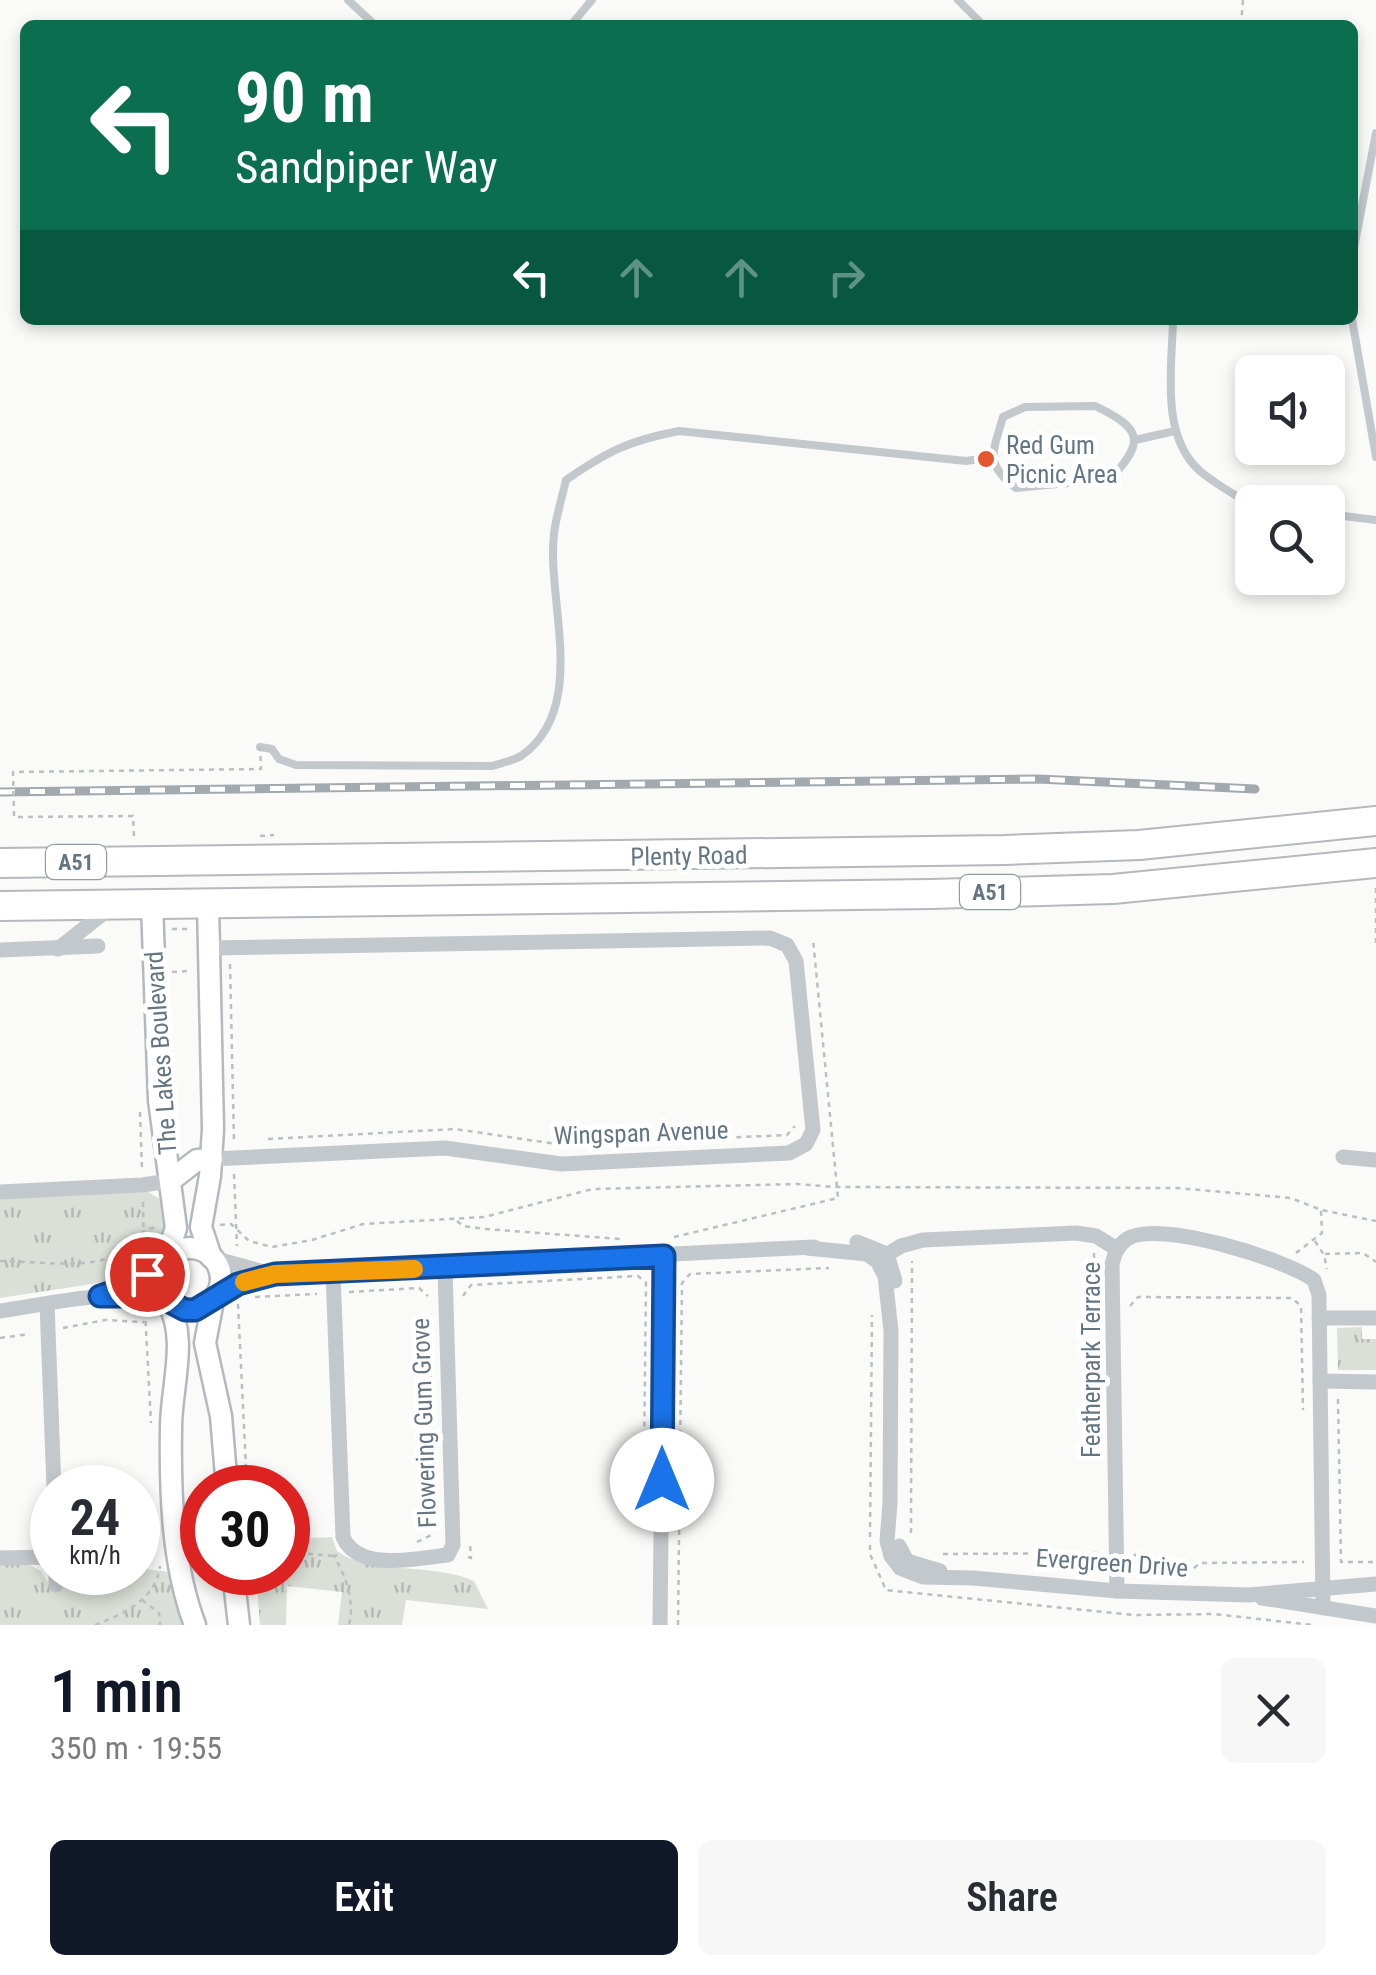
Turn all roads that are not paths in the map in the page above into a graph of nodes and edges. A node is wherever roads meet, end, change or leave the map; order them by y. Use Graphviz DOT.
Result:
graph roads {
  1 [pos="348,0"];
  2 [pos="592,0"];
  3 [pos="958,0"];
  4 [pos="370,20"];
  5 [pos="575,20"];
  6 [pos="978,20"];
  7 [pos="1376,133"];
  8 [pos="1358,227"];
  9 [pos="1173,325"];
  10 [pos="1353,325"];
  11 [pos="1175,431"];
  12 [pos="1135,440"];
  13 [pos="992,457"];
  14 [pos="1376,457"];
  15 [pos="1235,495"];
  16 [pos="1345,516"];
  17 [pos="1376,520"];
  18 [pos="260,746"];
  19 [pos="1376,821"];
  20 [pos="153,862"];
  21 [pos="207,862"];
  22 [pos="0,864"];
  23 [pos="1376,864"];
  24 [pos="152,903"];
  25 [pos="208,904"];
  26 [pos="114,905"];
  27 [pos="0,906"];
  28 [pos="98,946"];
  29 [pos="219,948"];
  30 [pos="0,950"];
  31 [pos="56,950"];
  32 [pos="1343,1157"];
  33 [pos="212,1158"];
  34 [pos="1376,1160"];
  35 [pos="170,1181"];
  36 [pos="0,1192"];
  37 [pos="1117,1248"];
  38 [pos="664,1256"];
  39 [pos="212,1258"];
  40 [pos="882,1258"];
  41 [pos="165,1262"];
  42 [pos="445,1268"];
  43 [pos="333,1272"];
  44 [pos="275,1274"];
  45 [pos="100,1296"];
  46 [pos="167,1300"];
  47 [pos="214,1300"];
  48 [pos="47,1304"];
  49 [pos="0,1311"];
  50 [pos="1319,1318"];
  51 [pos="1376,1318"];
  52 [pos="1320,1381"];
  53 [pos="1376,1382"];
  54 [pos="53,1465"];
  55 [pos="225,1465"];
  56 [pos="30,1557"];
  57 [pos="0,1558"];
  58 [pos="1376,1584"];
  59 [pos="1324,1586"];
  60 [pos="1116,1591"];
  61 [pos="235,1595"];
  62 [pos="1248,1595"];
  63 [pos="236,1600"];
  64 [pos="1323,1608"];
  65 [pos="1376,1616"];
  66 [pos="195,1625"];
  67 [pos="226,1625"];
  68 [pos="238,1625"];
  69 [pos="660,1625"];
  1 -- 4 [label="lane"];
  2 -- 5 [label="lane"];
  3 -- 6 [label="lane"];
  7 -- 8 [label="lane"];
  9 -- 11 [label="lane"];
  10 -- 14 [label="lane"];
  11 -- 12 [label="lane"];
  11 -- 15 [label="lane"];
  12 -- 13 [label="lane"];
  12 -- 13 [label="lane"];
  13 -- 18 [label="lane"];
  16 -- 17 [label="lane"];
  19 -- 21 [label="highway, Plenty Road / A51"];
  20 -- 21 [label="highway, Plenty Road / A51"];
  20 -- 22 [label="highway, Plenty Road / A51"];
  20 -- 24 [label="highway"];
  21 -- 25 [label="highway"];
  23 -- 25 [label="highway, Plenty Road / A51"];
  24 -- 25 [label="highway, Plenty Road / A51"];
  24 -- 26 [label="highway, Plenty Road / A51"];
  24 -- 35 [label="street, The Lakes Boulevard"];
  25 -- 29 [label="street, The Lakes Boulevard"];
  26 -- 27 [label="highway, Plenty Road / A51"];
  26 -- 31 [label="street"];
  28 -- 31 [label="street"];
  29 -- 33 [label="street, The Lakes Boulevard"];
  29 -- 33 [label="street, Wingspan Avenue"];
  30 -- 31 [label="street"];
  32 -- 34 [label="street"];
  33 -- 35 [label="street"];
  33 -- 39 [label="street, The Lakes Boulevard"];
  35 -- 36 [label="street"];
  35 -- 41 [label="street, The Lakes Boulevard"];
  37 -- 40 [label="street"];
  37 -- 50 [label="street, Featherpark Terrace"];
  37 -- 60 [label="street, Featherpark Terrace"];
  38 -- 40 [label="street"];
  38 -- 42 [label="street"];
  38 -- 69 [label="street"];
  39 -- 41 [label="street"];
  39 -- 44 [label="street"];
  39 -- 47 [label="street"];
  40 -- 60 [label="street, Evergreen Drive"];
  41 -- 45 [label="street"];
  41 -- 46 [label="street"];
  42 -- 43 [label="street"];
  42 -- 43 [label="street, Flowering Gum Grove"];
  43 -- 44 [label="street"];
  44 -- 47 [label="street"];
  45 -- 46 [label="street"];
  45 -- 48 [label="street"];
  46 -- 47 [label="street"];
  46 -- 66 [label="street"];
  47 -- 55 [label="street"];
  48 -- 49 [label="street"];
  48 -- 54 [label="street"];
  50 -- 51 [label="street"];
  50 -- 52 [label="street"];
  52 -- 53 [label="street"];
  52 -- 59 [label="street"];
  56 -- 57 [label="street"];
  58 -- 59 [label="street, Evergreen Drive"];
  59 -- 62 [label="street, Evergreen Drive"];
  59 -- 64 [label="street"];
  60 -- 62 [label="street, Evergreen Drive"];
  61 -- 63 [label="street"];
  62 -- 64 [label="street, Evergreen Drive"];
  63 -- 67 [label="street"];
  63 -- 68 [label="street"];
  64 -- 65 [label="street, Evergreen Drive"];
}
